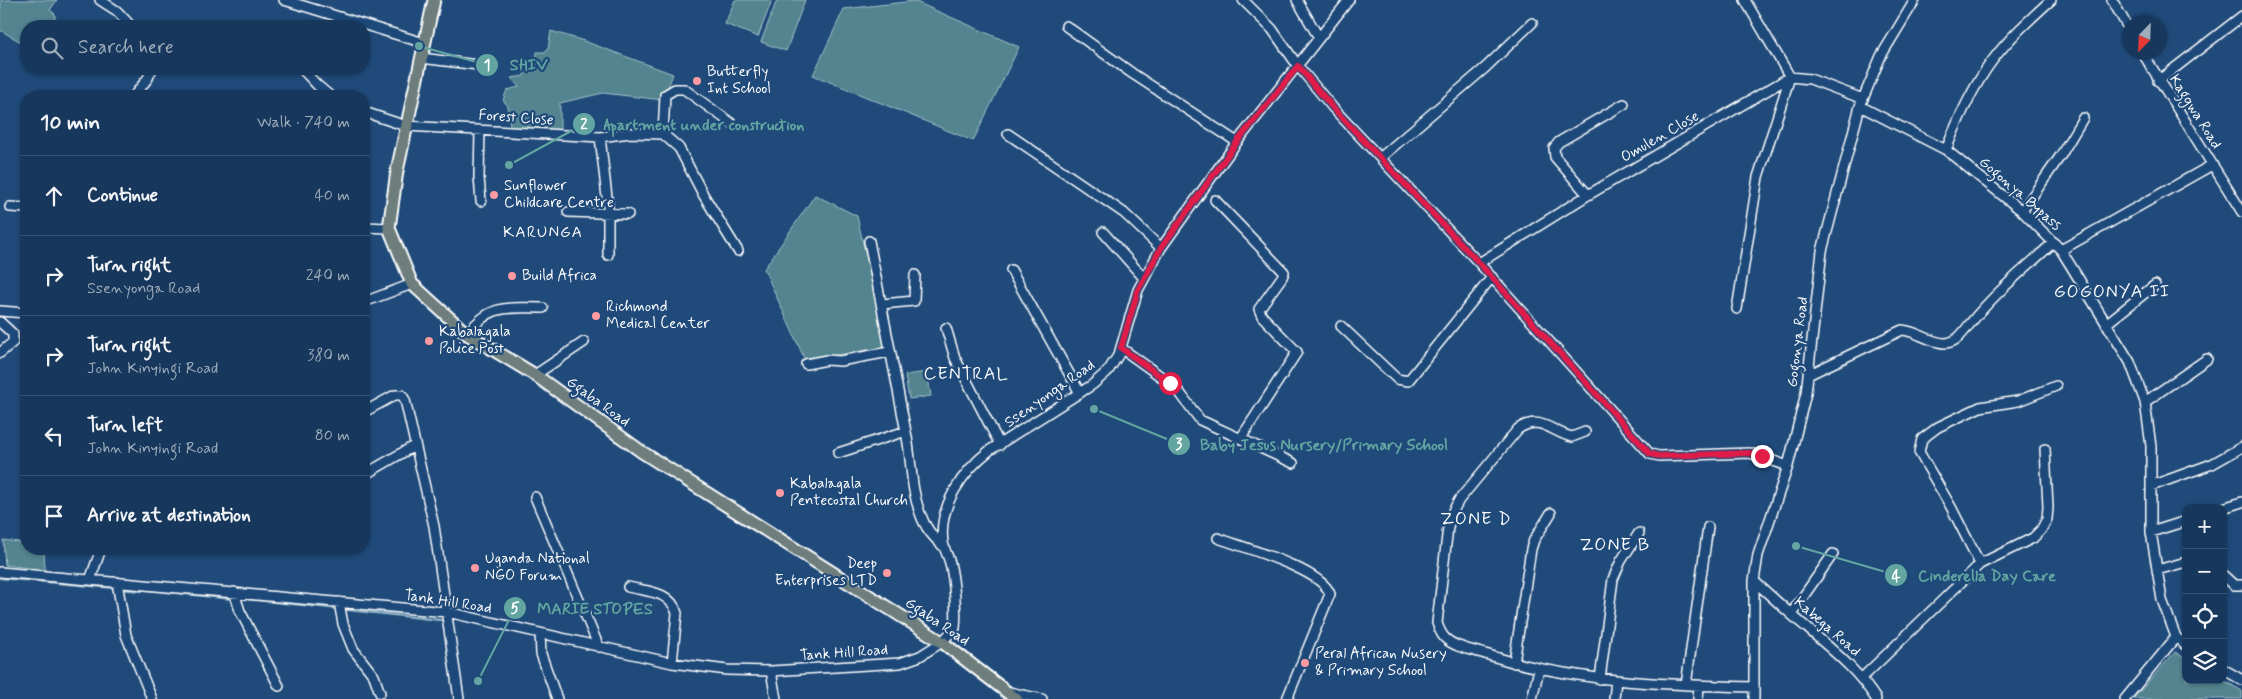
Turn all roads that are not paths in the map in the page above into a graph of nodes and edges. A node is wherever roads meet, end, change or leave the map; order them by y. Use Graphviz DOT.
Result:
graph roads {
  1 [pos="100,0"];
  2 [pos="284,0"];
  3 [pos="434,0"];
  4 [pos="1243,0"];
  5 [pos="1297,0"];
  6 [pos="1349,0"];
  7 [pos="1745,0"];
  8 [pos="1915,0"];
  9 [pos="2051,0"];
  10 [pos="2112,0"];
  11 [pos="2242,16"];
  12 [pos="2122,17"];
  13 [pos="125,20"];
  14 [pos="349,20"];
  15 [pos="1532,23"];
  16 [pos="370,26"];
  17 [pos="1066,26"];
  18 [pos="1320,38"];
  19 [pos="424,43"];
  20 [pos="421,58"];
  21 [pos="2146,60"];
  22 [pos="1298,66"];
  23 [pos="494,67"];
  24 [pos="149,75"];
  25 [pos="307,75"];
  26 [pos="1790,77"];
  27 [pos="2158,81"];
  28 [pos="139,90"];
  29 [pos="322,90"];
  30 [pos="1861,102"];
  31 [pos="1624,104"];
  32 [pos="370,114"];
  33 [pos="2083,118"];
  34 [pos="731,123"];
  35 [pos="406,126"];
  36 [pos="480,130"];
  37 [pos="664,134"];
  38 [pos="1008,134"];
  39 [pos="600,137"];
  40 [pos="1237,142"];
  41 [pos="1946,150"];
  42 [pos="1380,158"];
  43 [pos="2212,165"];
  44 [pos="1203,189"];
  45 [pos="1588,195"];
  46 [pos="481,201"];
  47 [pos="10,207"];
  48 [pos="20,208"];
  49 [pos="2022,211"];
  50 [pos="568,212"];
  51 [pos="2242,212"];
  52 [pos="608,213"];
  53 [pos="628,214"];
  54 [pos="370,228"];
  55 [pos="389,228"];
  56 [pos="1103,232"];
  57 [pos="869,241"];
  58 [pos="2054,242"];
  59 [pos="1161,248"];
  60 [pos="2061,250"];
  61 [pos="738,251"];
  62 [pos="608,255"];
  63 [pos="1479,263"];
  64 [pos="1011,270"];
  65 [pos="915,275"];
  66 [pos="1143,278"];
  67 [pos="1492,278"];
  68 [pos="412,284"];
  69 [pos="2155,285"];
  70 [pos="370,300"];
  71 [pos="882,304"];
  72 [pos="543,308"];
  73 [pos="1737,309"];
  74 [pos="0,310"];
  75 [pos="20,312"];
  76 [pos="0,322"];
  77 [pos="2106,324"];
  78 [pos="1342,326"];
  79 [pos="946,328"];
  80 [pos="467,334"];
  81 [pos="584,342"];
  82 [pos="1121,348"];
  83 [pos="889,352"];
  84 [pos="0,353"];
  85 [pos="2207,359"];
  86 [pos="806,364"];
  87 [pos="1810,374"];
  88 [pos="535,375"];
  89 [pos="2056,386"];
  90 [pos="1080,393"];
  91 [pos="2145,402"];
  92 [pos="370,409"];
  93 [pos="906,431"];
  94 [pos="1586,432"];
  95 [pos="1241,438"];
  96 [pos="1000,445"];
  97 [pos="414,446"];
  98 [pos="2242,447"];
  99 [pos="2045,449"];
  100 [pos="838,453"];
  101 [pos="1293,463"];
  102 [pos="1788,466"];
  103 [pos="370,472"];
  104 [pos="2151,486"];
  105 [pos="535,497"];
  106 [pos="2242,502"];
  107 [pos="2227,507"];
  108 [pos="1551,514"];
  109 [pos="2182,521"];
  110 [pos="1708,527"];
  111 [pos="2151,532"];
  112 [pos="1639,533"];
  113 [pos="1218,538"];
  114 [pos="944,547"];
  115 [pos="1833,554"];
  116 [pos="99,555"];
  117 [pos="2182,563"];
  118 [pos="1980,564"];
  119 [pos="2157,570"];
  120 [pos="0,572"];
  121 [pos="2227,579"];
  122 [pos="90,580"];
  123 [pos="1754,581"];
  124 [pos="118,582"];
  125 [pos="2242,585"];
  126 [pos="628,587"];
  127 [pos="234,592"];
  128 [pos="339,602"];
  129 [pos="446,612"];
  130 [pos="1791,614"];
  131 [pos="540,633"];
  132 [pos="2176,637"];
  133 [pos="942,642"];
  134 [pos="2182,642"];
  135 [pos="599,647"];
  136 [pos="672,663"];
  137 [pos="1514,663"];
  138 [pos="1539,669"];
  139 [pos="771,671"];
  140 [pos="2227,671"];
  141 [pos="1862,678"];
  142 [pos="1600,679"];
  143 [pos="1616,680"];
  144 [pos="2242,680"];
  145 [pos="1686,685"];
  146 [pos="279,686"];
  147 [pos="1699,686"];
  148 [pos="1754,687"];
  149 [pos="380,693"];
  150 [pos="1012,696"];
  151 [pos="152,699"];
  152 [pos="458,699"];
  153 [pos="557,699"];
  154 [pos="776,699"];
  155 [pos="1042,699"];
  156 [pos="1287,699"];
  157 [pos="1532,699"];
  158 [pos="1614,699"];
  159 [pos="1698,699"];
  160 [pos="1754,699"];
  161 [pos="1876,699"];
  162 [pos="2125,699"];
  1 -- 13 [label="street"];
  2 -- 14 [label="street"];
  3 -- 19 [label="main road"];
  4 -- 22 [label="street"];
  5 -- 18 [label="street"];
  6 -- 18 [label="street, Ssenyonga Road"];
  7 -- 26 [label="street"];
  8 -- 30 [label="street, Gogonya Road"];
  9 -- 41 [label="street"];
  10 -- 12 [label="street"];
  11 -- 27 [label="street"];
  15 -- 42 [label="street"];
  16 -- 19 [label="street"];
  17 -- 40 [label="street"];
  18 -- 22 [label="street, Ssenyonga Road"];
  19 -- 20 [label="main road"];
  20 -- 23 [label="street"];
  20 -- 35 [label="main road"];
  21 -- 27 [label="street, Kaggwa Road"];
  22 -- 40 [label="street, Ssenyonga Road"];
  22 -- 42 [label="street"];
  24 -- 28 [label="street"];
  25 -- 29 [label="street"];
  26 -- 30 [label="street"];
  26 -- 45 [label="street, Omulen Close"];
  26 -- 73 [label="street"];
  27 -- 43 [label="street, Kaggwa Road"];
  30 -- 41 [label="street, Gogonya Bypass"];
  30 -- 87 [label="street, Gogonya Road"];
  31 -- 45 [label="street"];
  32 -- 35 [label="street, Forest Close"];
  33 -- 49 [label="street"];
  34 -- 37 [label="street"];
  35 -- 36 [label="street, Forest Close"];
  35 -- 55 [label="main road"];
  36 -- 39 [label="street, Forest Close"];
  36 -- 46 [label="street"];
  37 -- 39 [label="street, Forest Close"];
  37 -- 61 [label="street"];
  38 -- 59 [label="street"];
  39 -- 52 [label="street"];
  40 -- 44 [label="street, Ssenyonga Road"];
  41 -- 49 [label="street, Gogonya Bypass"];
  42 -- 63 [label="street"];
  43 -- 51 [label="street, Kaggwa Road"];
  43 -- 60 [label="street"];
  44 -- 59 [label="street, Ssenyonga Road"];
  44 -- 95 [label="street"];
  45 -- 63 [label="street, Omulen Close"];
  47 -- 48 [label="street"];
  49 -- 58 [label="street, Gogonya Bypass"];
  50 -- 52 [label="street"];
  52 -- 53 [label="street"];
  52 -- 62 [label="street"];
  54 -- 55 [label="street"];
  55 -- 68 [label="main road, Ggaba Road"];
  56 -- 66 [label="street"];
  57 -- 71 [label="street"];
  58 -- 60 [label="street, Gogonya Bypass"];
  58 -- 87 [label="street"];
  59 -- 66 [label="street, Ssenyonga Road"];
  60 -- 77 [label="street, Gogonya Bypass"];
  63 -- 67 [label="street"];
  64 -- 90 [label="street"];
  65 -- 71 [label="street"];
  66 -- 82 [label="street, Ssenyonga Road"];
  67 -- 78 [label="street"];
  67 -- 102 [label="street"];
  68 -- 70 [label="street"];
  68 -- 80 [label="main road, Ggaba Road"];
  69 -- 77 [label="street"];
  71 -- 83 [label="street"];
  72 -- 80 [label="street"];
  74 -- 75 [label="street"];
  76 -- 84 [label="street"];
  77 -- 91 [label="street, Gogonya Bypass"];
  79 -- 96 [label="street"];
  80 -- 88 [label="main road, Ggaba Road"];
  81 -- 88 [label="street"];
  82 -- 90 [label="street, Ssenyonga Road"];
  82 -- 95 [label="street"];
  83 -- 86 [label="street"];
  83 -- 93 [label="street"];
  85 -- 91 [label="street"];
  87 -- 102 [label="street, Gogonya Road"];
  88 -- 133 [label="main road, Ggaba Road"];
  89 -- 118 [label="street"];
  90 -- 96 [label="street, Ssenyonga Road"];
  91 -- 104 [label="street, Gogonya Bypass"];
  92 -- 97 [label="street"];
  93 -- 100 [label="street"];
  93 -- 114 [label="street"];
  94 -- 137 [label="street"];
  95 -- 101 [label="street"];
  96 -- 114 [label="street, Ssenyonga Road"];
  97 -- 103 [label="street"];
  97 -- 129 [label="street"];
  98 -- 104 [label="street"];
  99 -- 118 [label="street"];
  102 -- 123 [label="street, Gogonya Road"];
  104 -- 111 [label="street, Gogonya Bypass"];
  105 -- 135 [label="street"];
  106 -- 107 [label="street"];
  108 -- 137 [label="street"];
  109 -- 111 [label="street"];
  110 -- 145 [label="street"];
  111 -- 119 [label="street, Gogonya Bypass"];
  112 -- 142 [label="street"];
  113 -- 156 [label="street"];
  114 -- 133 [label="street, Ssenyonga Road"];
  115 -- 130 [label="street"];
  116 -- 122 [label="street"];
  117 -- 119 [label="street"];
  118 -- 141 [label="street"];
  119 -- 132 [label="street, Gogonya Bypass"];
  120 -- 122 [label="street, Tank Hill Road"];
  121 -- 125 [label="street"];
  122 -- 124 [label="street, Tank Hill Road"];
  123 -- 130 [label="street, Kabega Road"];
  123 -- 148 [label="street, Gogonya Road"];
  124 -- 127 [label="street, Tank Hill Road"];
  124 -- 151 [label="street"];
  126 -- 136 [label="street"];
  127 -- 128 [label="street, Tank Hill Road"];
  127 -- 146 [label="street"];
  128 -- 129 [label="street, Tank Hill Road"];
  128 -- 149 [label="street"];
  129 -- 131 [label="street, Tank Hill Road"];
  129 -- 152 [label="street"];
  130 -- 141 [label="street, Kabega Road"];
  131 -- 135 [label="street, Tank Hill Road"];
  131 -- 153 [label="street"];
  132 -- 134 [label="street"];
  132 -- 162 [label="street"];
  133 -- 139 [label="street, Tank Hill Road"];
  133 -- 150 [label="main road, Ggaba Road"];
  135 -- 136 [label="street, Tank Hill Road"];
  136 -- 139 [label="street, Tank Hill Road"];
  137 -- 138 [label="street"];
  138 -- 142 [label="street"];
  138 -- 157 [label="street"];
  139 -- 154 [label="street"];
  140 -- 144 [label="street"];
  141 -- 161 [label="street, Kabega Road"];
  142 -- 143 [label="street"];
  143 -- 145 [label="street"];
  143 -- 158 [label="street"];
  145 -- 147 [label="street"];
  147 -- 148 [label="street"];
  147 -- 159 [label="street"];
  148 -- 160 [label="street, Gogonya Road"];
  150 -- 155 [label="street"];
}
